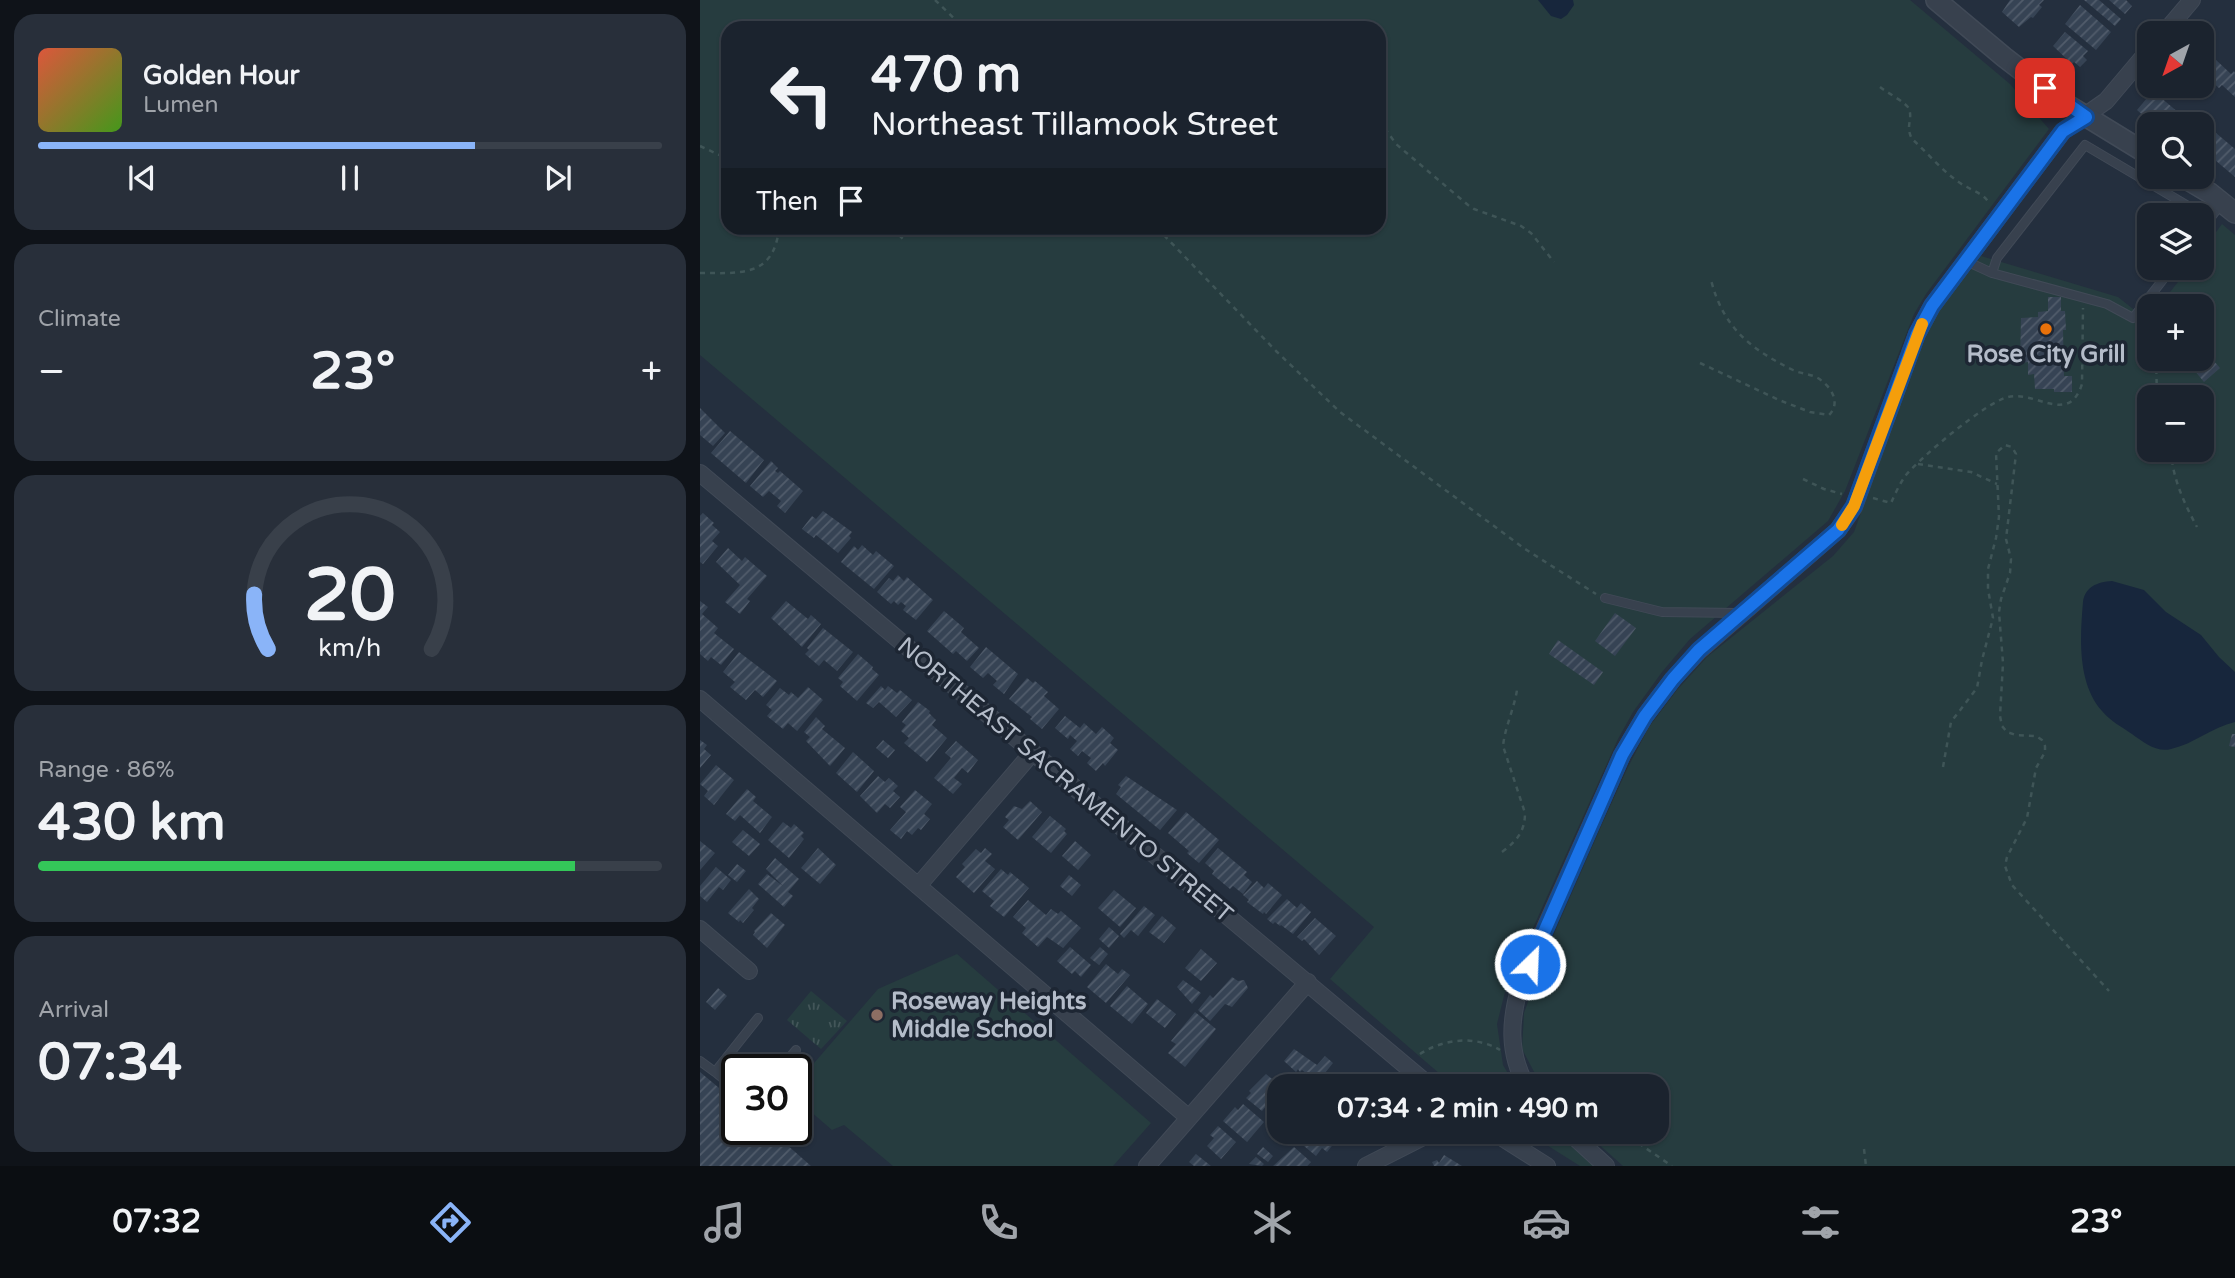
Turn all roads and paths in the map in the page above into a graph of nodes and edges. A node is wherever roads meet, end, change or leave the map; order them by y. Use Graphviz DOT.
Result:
graph roads {
  1 [pos="935,0"];
  2 [pos="1936,0"];
  3 [pos="2192,0"];
  4 [pos="957,21"];
  5 [pos="2174,21"];
  6 [pos="2137,64"];
  7 [pos="1880,87"];
  8 [pos="2086,117"];
  9 [pos="1386,130"];
  10 [pos="700,146"];
  11 [pos="2137,149"];
  12 [pos="721,156"];
  13 [pos="2201,189"];
  14 [pos="2183,203"];
  15 [pos="2229,208"];
  16 [pos="1990,209"];
  17 [pos="778,235"];
  18 [pos="899,235"];
  19 [pos="1164,235"];
  20 [pos="906,242"];
  21 [pos="1966,261"];
  22 [pos="1555,262"];
  23 [pos="700,273"];
  24 [pos="1992,273"];
  25 [pos="1711,280"];
  26 [pos="2163,280"];
  27 [pos="2083,298"];
  28 [pos="1700,363"];
  29 [pos="2171,462"];
  30 [pos="1918,464"];
  31 [pos="700,473"];
  32 [pos="1803,479"];
  33 [pos="1997,484"];
  34 [pos="1859,494"];
  35 [pos="2197,527"];
  36 [pos="1605,598"];
  37 [pos="1741,614"];
  38 [pos="1517,690"];
  39 [pos="700,699"];
  40 [pos="1032,753"];
  41 [pos="1943,768"];
  42 [pos="1502,852"];
  43 [pos="918,886"];
  44 [pos="700,929"];
  45 [pos="749,971"];
  46 [pos="1308,982"];
  47 [pos="2109,991"];
  48 [pos="758,1018"];
  49 [pos="796,1050"];
  50 [pos="793,1054"];
  51 [pos="1419,1054"];
  52 [pos="700,1061"];
  53 [pos="1515,1063"];
  54 [pos="715,1072"];
  55 [pos="1416,1074"];
  56 [pos="1520,1074"];
  57 [pos="721,1077"];
  58 [pos="1189,1118"];
  59 [pos="1409,1144"];
  60 [pos="1512,1144"];
  61 [pos="1582,1144"];
  62 [pos="1640,1144"];
  63 [pos="1864,1149"];
  64 [pos="1147,1166"];
  65 [pos="1366,1166"];
  66 [pos="1547,1166"];
  67 [pos="1606,1166"];
  68 [pos="1672,1166"];
  69 [pos="1866,1166"];
  1 -- 4 [label="path"];
  2 -- 8 [label="street"];
  3 -- 5 [label="street"];
  6 -- 8 [label="street"];
  7 -- 16 [label="path"];
  8 -- 11 [label="street"];
  8 -- 21 [label="street"];
  9 -- 22 [label="path"];
  10 -- 12 [label="path"];
  13 -- 15 [label="street"];
  14 -- 24 [label="lane"];
  17 -- 23 [label="path"];
  18 -- 20 [label="path"];
  19 -- 36 [label="path"];
  21 -- 24 [label="lane"];
  21 -- 34 [label="street"];
  24 -- 27 [label="lane"];
  25 -- 28 [label="path"];
  26 -- 27 [label="lane"];
  27 -- 30 [label="path"];
  29 -- 35 [label="path"];
  30 -- 33 [label="path"];
  30 -- 34 [label="path"];
  31 -- 40 [label="street, NORTHEAST SACRAMENTO STREET"];
  32 -- 34 [label="path"];
  33 -- 41 [label="path"];
  33 -- 47 [label="path"];
  34 -- 37 [label="street"];
  36 -- 37 [label="lane"];
  37 -- 53 [label="street"];
  38 -- 42 [label="path"];
  39 -- 43 [label="street"];
  40 -- 43 [label="street"];
  40 -- 46 [label="street, NORTHEAST SACRAMENTO STREET"];
  43 -- 58 [label="street"];
  44 -- 45 [label="street"];
  46 -- 55 [label="street, NORTHEAST SACRAMENTO STREET"];
  46 -- 58 [label="street"];
  48 -- 54 [label="lane"];
  49 -- 50 [label="lane"];
  51 -- 53 [label="path"];
  52 -- 54 [label="lane"];
  53 -- 56 [label="street"];
  54 -- 57 [label="lane"];
  58 -- 64 [label="street"];
  59 -- 65 [label="street"];
  60 -- 66 [label="street"];
  61 -- 67 [label="street"];
  62 -- 68 [label="path"];
  63 -- 69 [label="path"];
}
